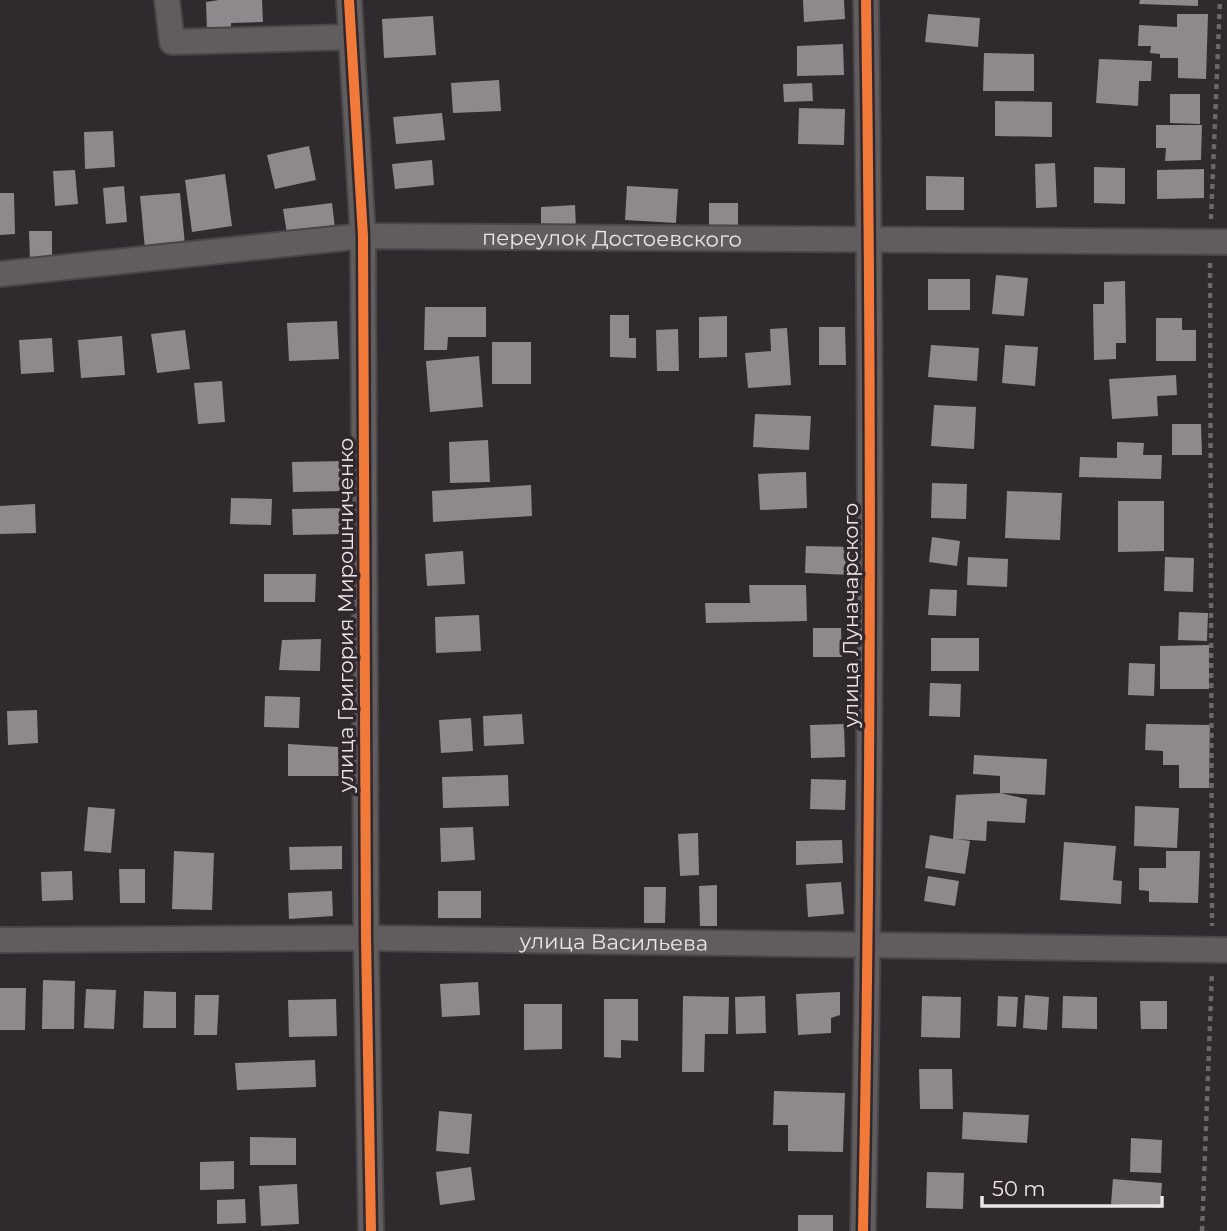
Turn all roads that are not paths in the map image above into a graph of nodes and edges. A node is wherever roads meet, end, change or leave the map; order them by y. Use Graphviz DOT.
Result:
graph roads {
  1 [pos="167,0"];
  2 [pos="349,0"];
  3 [pos="866,0"];
  4 [pos="351,37"];
  5 [pos="363,236"];
  6 [pos="869,239"];
  7 [pos="1219,242"];
  8 [pos="0,274"];
  9 [pos="366,938"];
  10 [pos="0,940"];
  11 [pos="869,945"];
  12 [pos="1220,956"];
  13 [pos="371,1231"];
  14 [pos="863,1231"];
  1 -- 4 [label="street"];
  2 -- 4 [label="street, улица Григория Мирошниченко"];
  3 -- 6 [label="street, улица Луначарского"];
  4 -- 5 [label="street, улица Григория Мирошниченко"];
  5 -- 6 [label="street, переулок Достоевского"];
  5 -- 8 [label="street, переулок Достоевского"];
  5 -- 9 [label="street, улица Григория Мирошниченко"];
  6 -- 7 [label="street, переулок Достоевского"];
  6 -- 11 [label="street, улица Луначарского"];
  9 -- 10 [label="street, улица Васильева"];
  9 -- 11 [label="street, улица Васильева"];
  9 -- 13 [label="street, улица Григория Мирошниченко"];
  11 -- 12 [label="street, улица Васильева"];
  11 -- 14 [label="street, улица Луначарского"];
}
